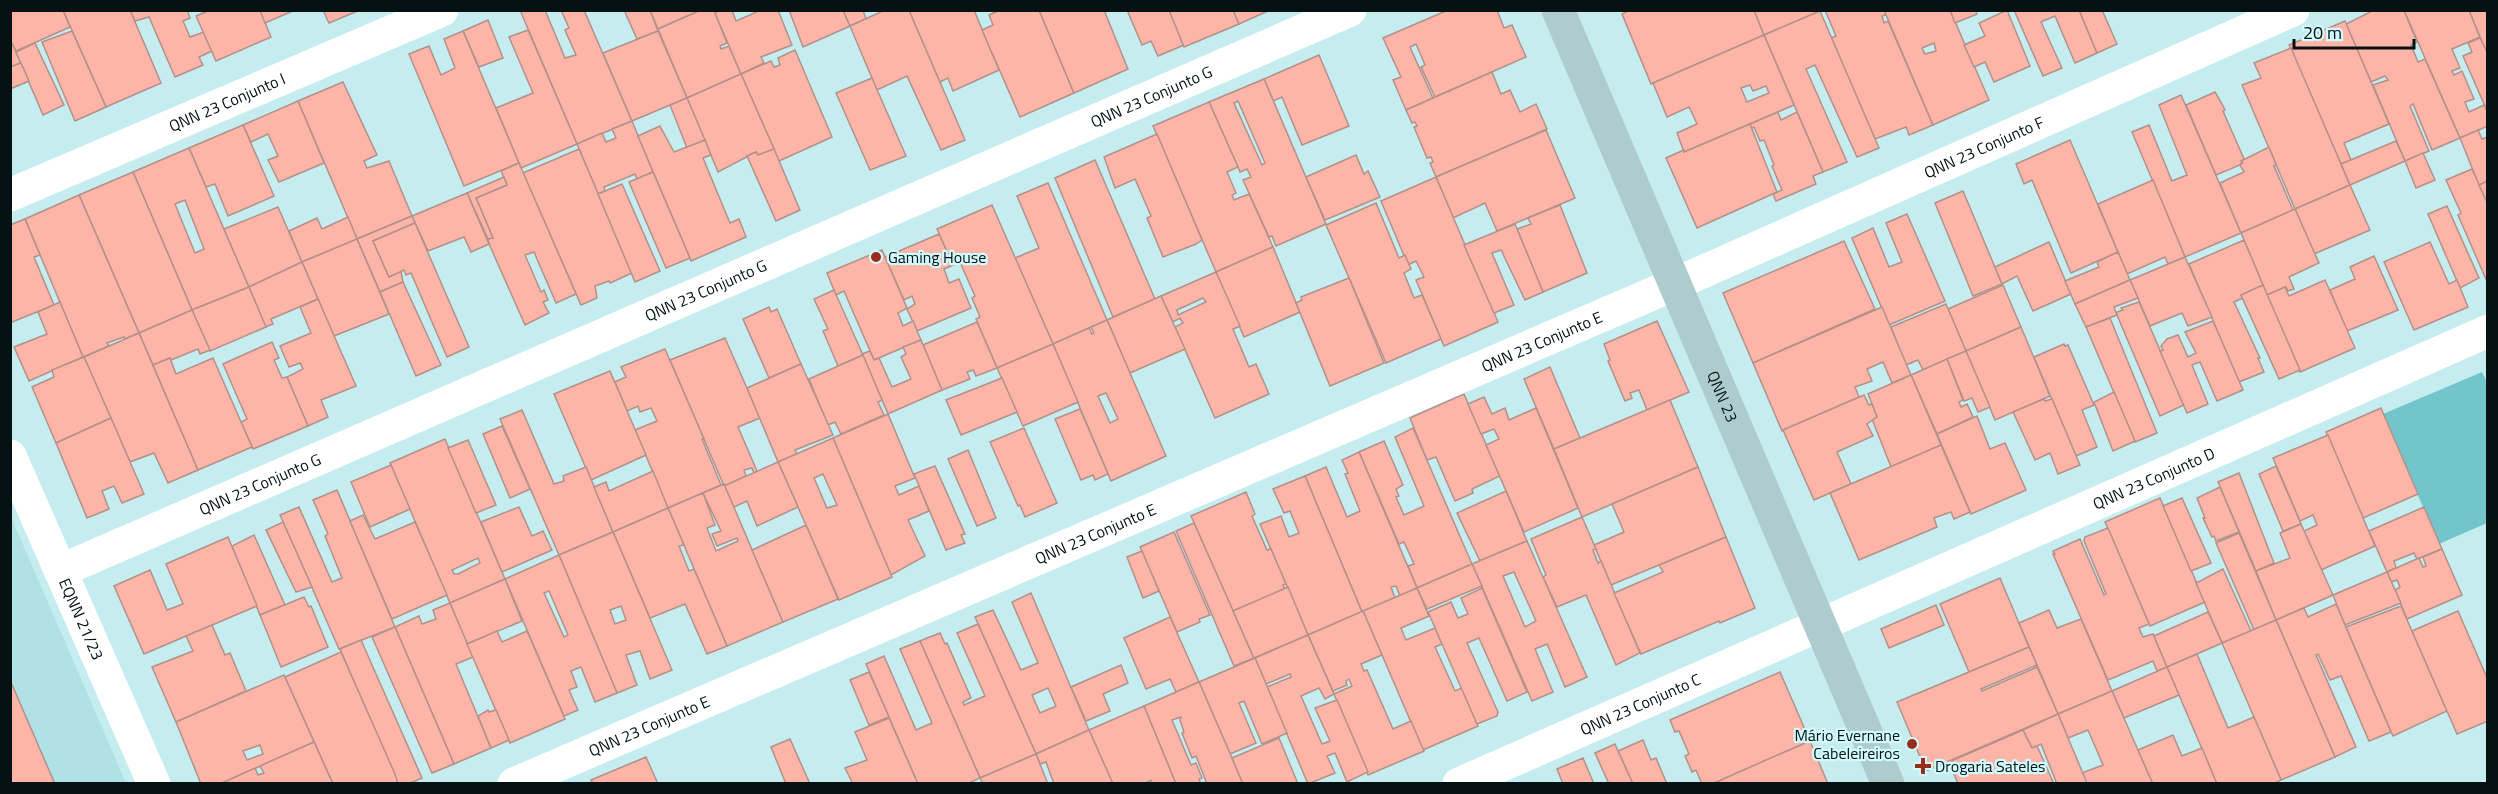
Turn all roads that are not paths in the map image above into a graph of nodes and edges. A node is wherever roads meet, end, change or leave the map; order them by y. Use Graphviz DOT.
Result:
graph roads {
  1 [pos="442,10"];
  2 [pos="1350,10"];
  3 [pos="1558,10"];
  4 [pos="2293,10"];
  5 [pos="10,195"];
  6 [pos="1675,284"];
  7 [pos="2487,331"];
  8 [pos="10,456"];
  9 [pos="60,571"];
  10 [pos="1820,626"];
  11 [pos="154,783"];
  12 [pos="514,783"];
  13 [pos="1459,783"];
  14 [pos="1888,783"];
  1 -- 5 [label="street, QNN 23 Conjunto I"];
  2 -- 9 [label="street, QNN 23 Conjunto G"];
  3 -- 6 [label="street, QNN 23"];
  4 -- 6 [label="street, QNN 23 Conjunto F"];
  6 -- 10 [label="street, QNN 23"];
  6 -- 12 [label="street, QNN 23 Conjunto E"];
  7 -- 10 [label="street, QNN 23 Conjunto D"];
  8 -- 9 [label="street, EQNN 21/23"];
  9 -- 11 [label="street, EQNN 21/23"];
  10 -- 13 [label="street, QNN 23 Conjunto C"];
  10 -- 14 [label="street, QNN 23"];
}
